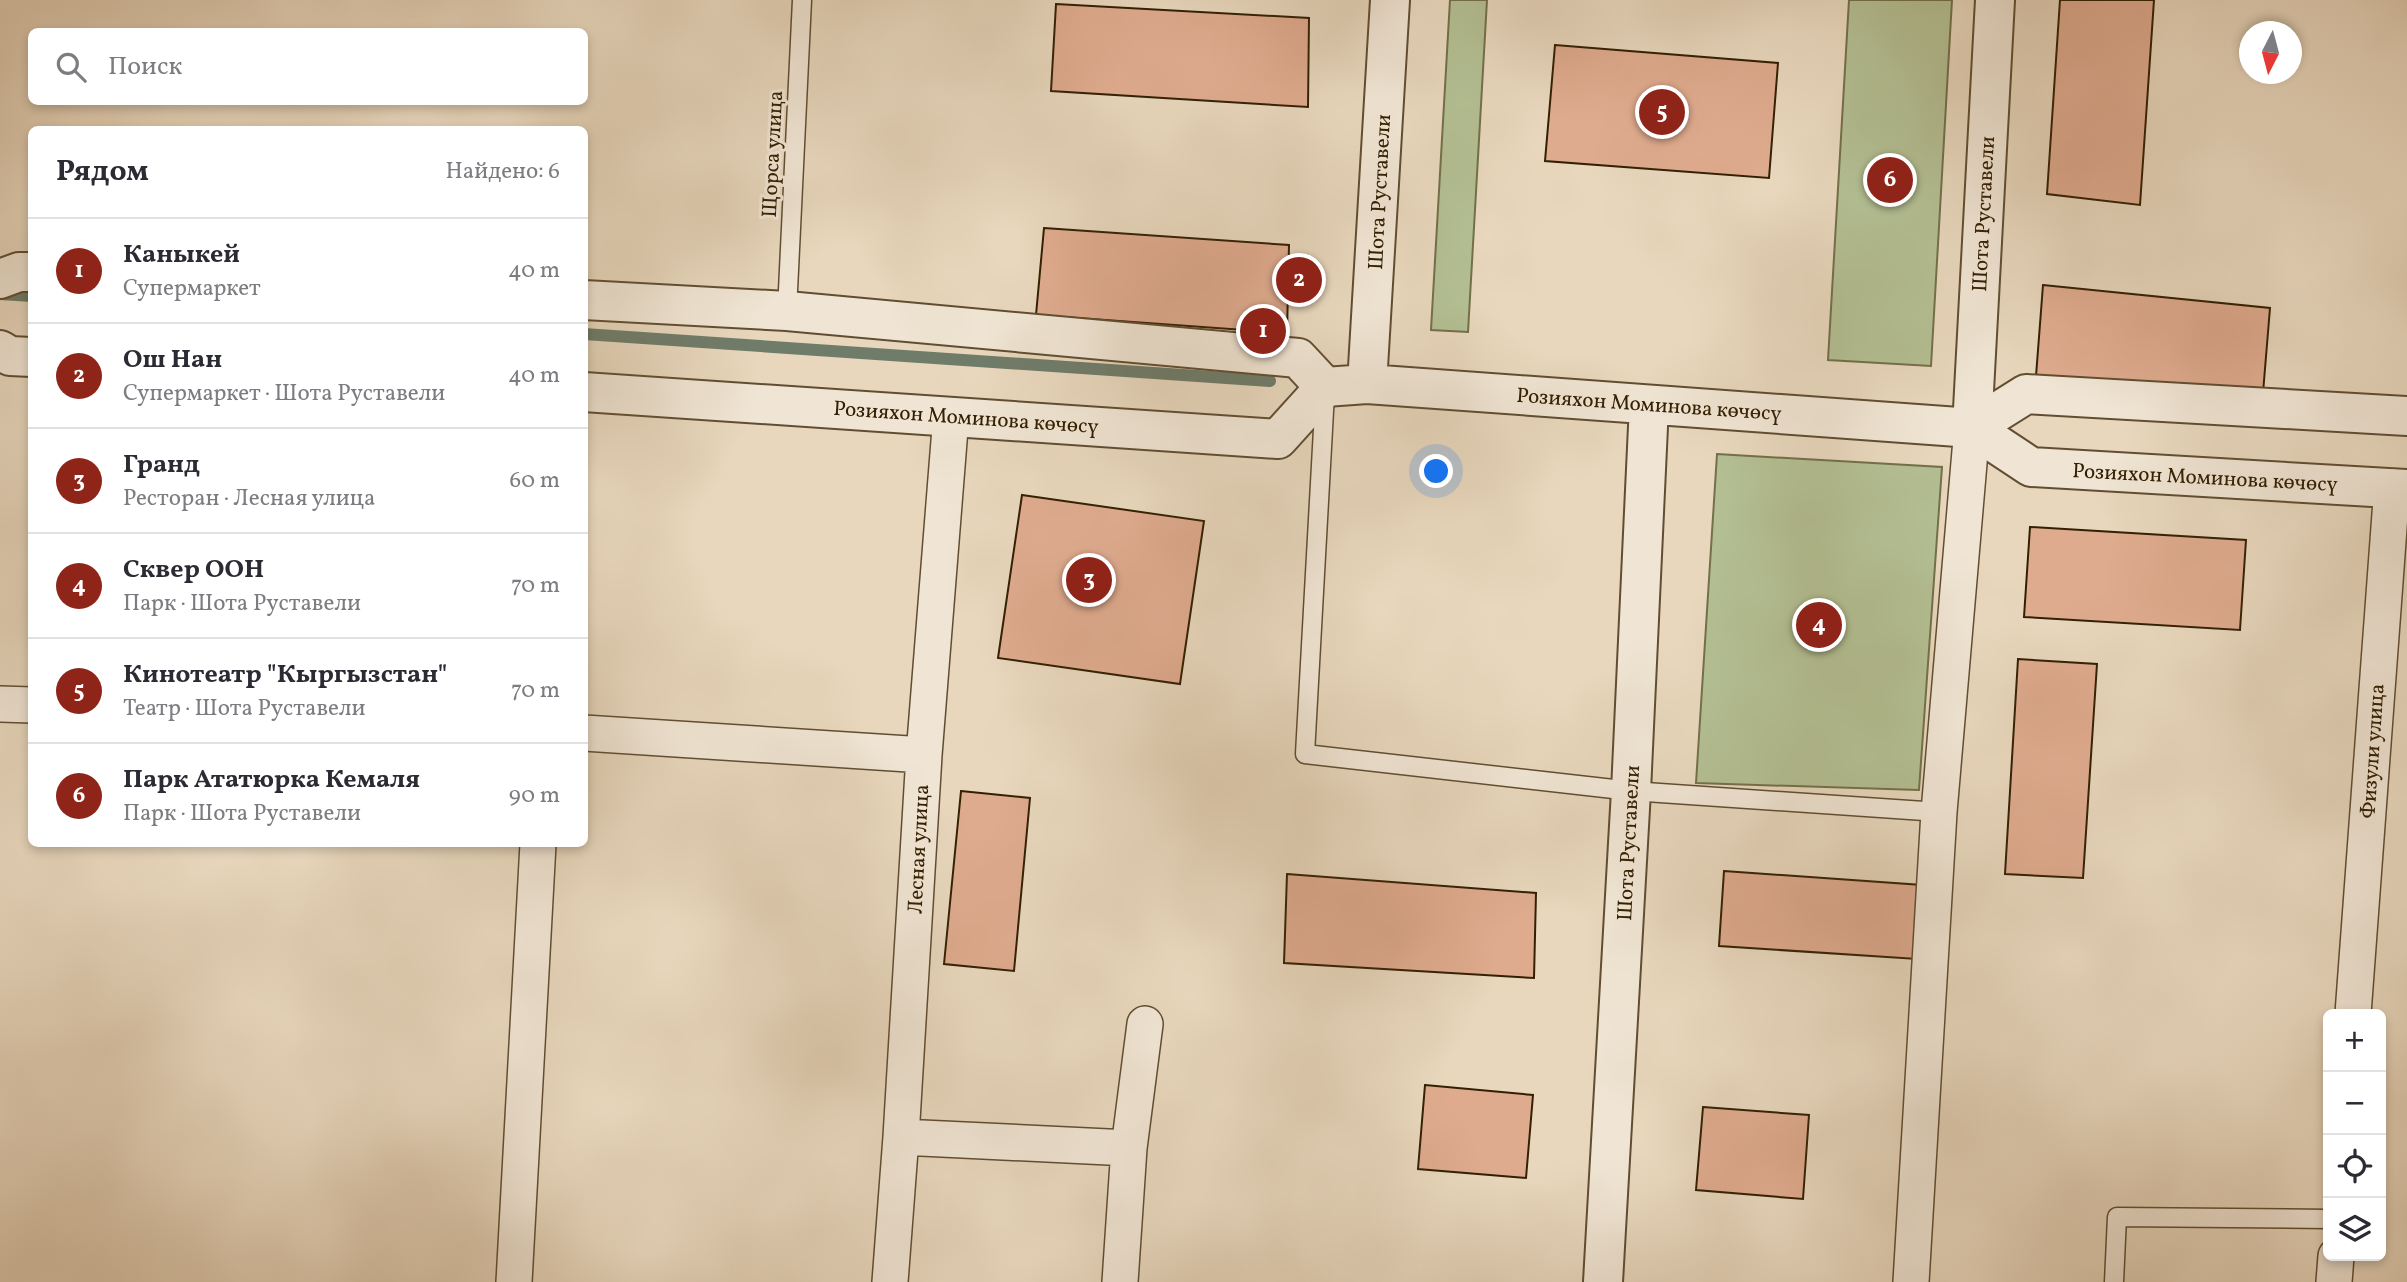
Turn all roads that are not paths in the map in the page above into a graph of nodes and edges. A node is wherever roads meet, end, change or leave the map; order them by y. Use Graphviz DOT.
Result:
graph roads {
  1 [pos="802,0"];
  2 [pos="1390,0"];
  3 [pos="1995,0"];
  4 [pos="28,272"];
  5 [pos="0,279"];
  6 [pos="588,300"];
  7 [pos="787,311"];
  8 [pos="0,350"];
  9 [pos="28,357"];
  10 [pos="1367,384"];
  11 [pos="1325,387"];
  12 [pos="588,392"];
  13 [pos="1649,405"];
  14 [pos="951,416"];
  15 [pos="2407,416"];
  16 [pos="1972,428"];
  17 [pos="2399,488"];
  18 [pos="0,704"];
  19 [pos="28,705"];
  20 [pos="588,733"];
  21 [pos="924,755"];
  22 [pos="1631,791"];
  23 [pos="1939,812"];
  24 [pos="538,847"];
  25 [pos="2353,1009"];
  26 [pos="1144,1024"];
  27 [pos="901,1137"];
  28 [pos="1129,1149"];
  29 [pos="2323,1219"];
  30 [pos="2336,1261"];
  31 [pos="514,1282"];
  32 [pos="890,1282"];
  33 [pos="1120,1282"];
  34 [pos="1603,1282"];
  35 [pos="1911,1282"];
  36 [pos="2114,1282"];
  37 [pos="2334,1282"];
  1 -- 7 [label="lane, Щорса улица"];
  2 -- 10 [label="street, Шота Руставели"];
  3 -- 16 [label="street, Шота Руставели"];
  4 -- 5 [label="street"];
  6 -- 7 [label="street"];
  7 -- 11 [label="street"];
  8 -- 9 [label="street"];
  10 -- 11 [label="street, Розияхон Моминова көчөсү"];
  10 -- 13 [label="street, Розияхон Моминова көчөсү"];
  11 -- 14 [label="street, Розияхон Моминова көчөсү"];
  11 -- 22 [label="lane"];
  12 -- 14 [label="street, Розияхон Моминова көчөсү"];
  13 -- 16 [label="street, Розияхон Моминова көчөсү"];
  13 -- 22 [label="street, Шота Руставели"];
  14 -- 21 [label="street, Лесная улица"];
  15 -- 16 [label="street"];
  16 -- 17 [label="street, Розияхон Моминова көчөсү"];
  16 -- 23 [label="street"];
  17 -- 25 [label="street, Физули улица"];
  18 -- 19 [label="street"];
  20 -- 21 [label="street"];
  21 -- 27 [label="street, Лесная улица"];
  22 -- 23 [label="lane"];
  22 -- 34 [label="street, Шота Руставели"];
  23 -- 35 [label="street"];
  24 -- 31 [label="street"];
  26 -- 28 [label="street"];
  27 -- 28 [label="street"];
  27 -- 32 [label="street, Лесная улица"];
  28 -- 33 [label="street"];
  29 -- 36 [label="lane"];
  30 -- 37 [label="street"];
}
